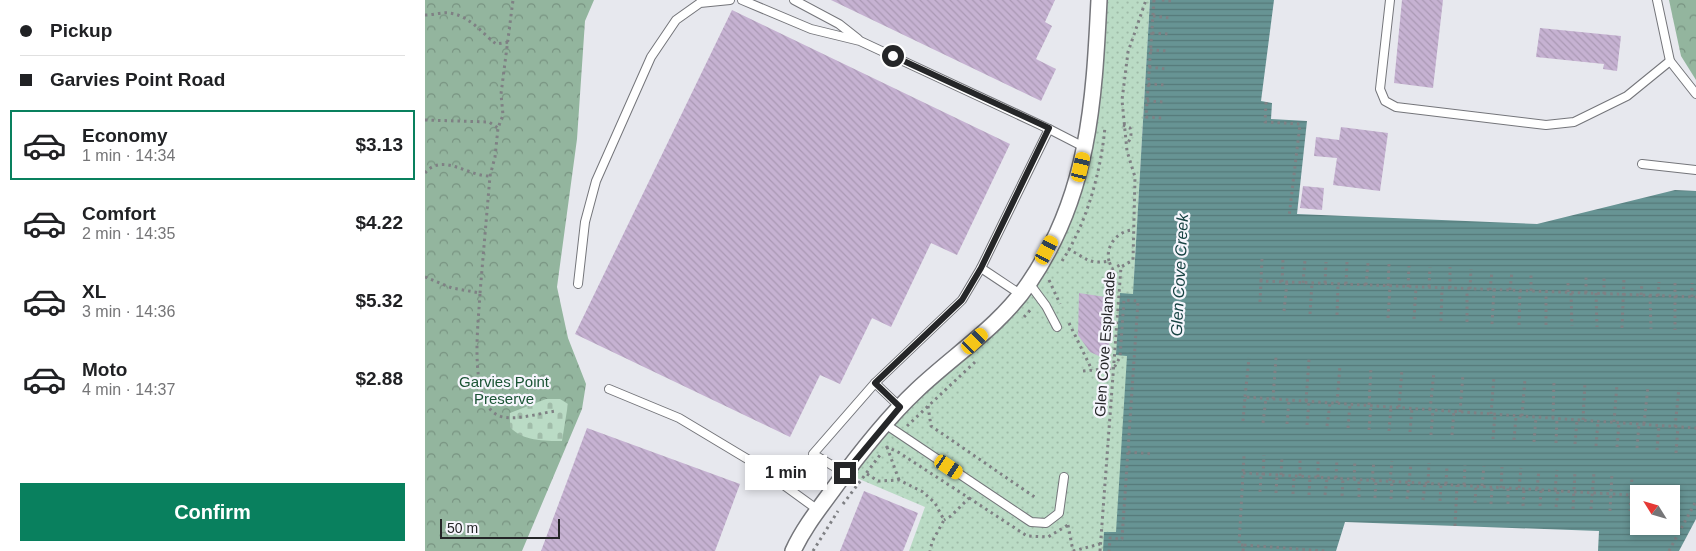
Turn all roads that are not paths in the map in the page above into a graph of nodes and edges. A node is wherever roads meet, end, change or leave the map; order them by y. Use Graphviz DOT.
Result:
graph roads {
  1 [pos="730,0"];
  2 [pos="742,0"];
  3 [pos="794,0"];
  4 [pos="1099,0"];
  5 [pos="1390,0"];
  6 [pos="1657,0"];
  7 [pos="860,41"];
  8 [pos="1670,61"];
  9 [pos="1696,94"];
  10 [pos="1049,128"];
  11 [pos="1086,148"];
  12 [pos="1642,164"];
  13 [pos="1696,170"];
  14 [pos="981,268"];
  15 [pos="578,284"];
  16 [pos="1025,288"];
  17 [pos="1057,327"];
  18 [pos="875,383"];
  19 [pos="609,389"];
  20 [pos="900,407"];
  21 [pos="885,424"];
  22 [pos="845,473"];
  23 [pos="1065,477"];
  24 [pos="818,510"];
  25 [pos="793,551"];
  1 -- 15 [label="lane"];
  2 -- 7 [label="lane"];
  3 -- 7 [label="lane"];
  4 -- 11 [label="street"];
  5 -- 8 [label="lane"];
  6 -- 8 [label="lane"];
  7 -- 10 [label="lane"];
  8 -- 9 [label="lane"];
  10 -- 11 [label="lane"];
  10 -- 14 [label="lane"];
  11 -- 16 [label="street"];
  12 -- 13 [label="lane"];
  14 -- 16 [label="lane"];
  14 -- 18 [label="lane"];
  16 -- 17 [label="lane"];
  16 -- 20 [label="street"];
  18 -- 20 [label="lane"];
  18 -- 22 [label="lane"];
  19 -- 24 [label="lane"];
  20 -- 21 [label="street"];
  21 -- 22 [label="street"];
  21 -- 23 [label="lane"];
  22 -- 24 [label="street"];
  24 -- 25 [label="street"];
}
